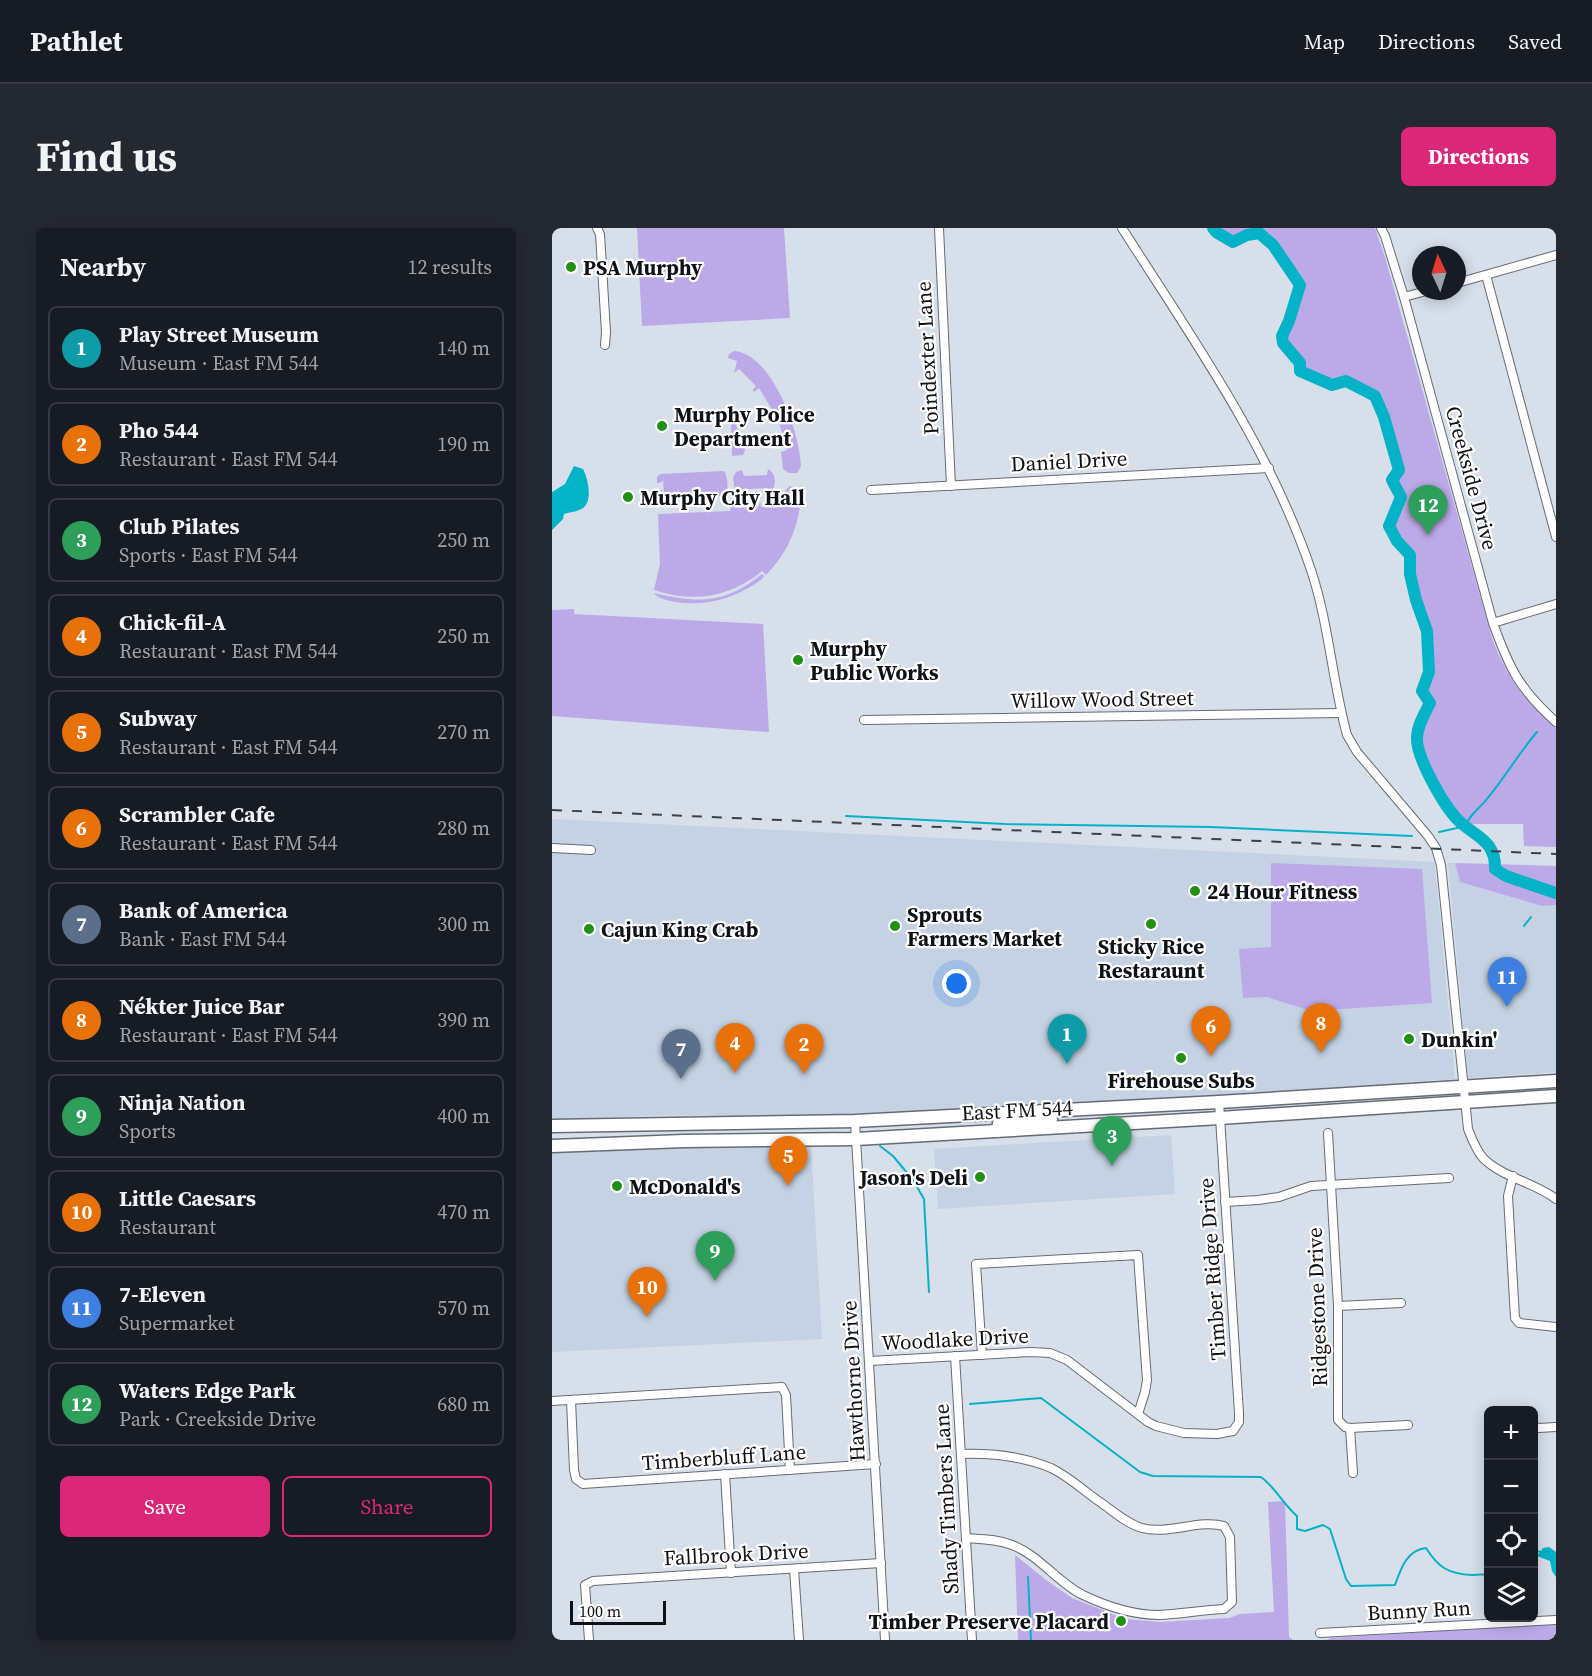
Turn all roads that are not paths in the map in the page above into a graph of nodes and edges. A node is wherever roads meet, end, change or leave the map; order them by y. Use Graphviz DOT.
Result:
graph roads {
  1 [pos="597,228"];
  2 [pos="939,228"];
  3 [pos="1122,228"];
  4 [pos="1381,228"];
  5 [pos="1556,255"];
  6 [pos="1486,275"];
  7 [pos="1466,281"];
  8 [pos="1412,295"];
  9 [pos="1404,297"];
  10 [pos="605,345"];
  11 [pos="1269,468"];
  12 [pos="951,486"];
  13 [pos="871,490"];
  14 [pos="1556,537"];
  15 [pos="1556,604"];
  16 [pos="1493,623"];
  17 [pos="1341,713"];
  18 [pos="864,720"];
  19 [pos="1556,723"];
  20 [pos="552,848"];
  21 [pos="591,850"];
  22 [pos="1556,1081"];
  23 [pos="1463,1087"];
  24 [pos="1556,1096"];
  25 [pos="1219,1102"];
  26 [pos="1464,1102"];
  27 [pos="1087,1109"];
  28 [pos="1220,1118"];
  29 [pos="855,1120"];
  30 [pos="648,1124"];
  31 [pos="552,1126"];
  32 [pos="998,1131"];
  33 [pos="1328,1133"];
  34 [pos="856,1139"];
  35 [pos="647,1142"];
  36 [pos="552,1146"];
  37 [pos="1513,1176"];
  38 [pos="1449,1178"];
  39 [pos="1330,1184"];
  40 [pos="1556,1199"];
  41 [pos="1225,1203"];
  42 [pos="1401,1303"];
  43 [pos="1338,1306"];
  44 [pos="1556,1327"];
  45 [pos="982,1355"];
  46 [pos="956,1356"];
  47 [pos="870,1361"];
  48 [pos="571,1400"];
  49 [pos="552,1401"];
  50 [pos="1138,1414"];
  51 [pos="1408,1425"];
  52 [pos="1556,1427"];
  53 [pos="1350,1428"];
  54 [pos="1538,1428"];
  55 [pos="1233,1431"];
  56 [pos="961,1454"];
  57 [pos="876,1464"];
  58 [pos="790,1470"];
  59 [pos="1353,1473"];
  60 [pos="725,1474"];
  61 [pos="966,1538"];
  62 [pos="881,1563"];
  63 [pos="794,1569"];
  64 [pos="730,1573"];
  65 [pos="1556,1620"];
  66 [pos="1320,1633"];
  67 [pos="589,1640"];
  68 [pos="799,1640"];
  69 [pos="885,1640"];
  70 [pos="972,1640"];
  1 -- 10 [label="street"];
  2 -- 12 [label="street, Poindexter Lane"];
  3 -- 11 [label="street"];
  4 -- 9 [label="street, Creekside Drive"];
  5 -- 6 [label="street"];
  6 -- 7 [label="street"];
  6 -- 14 [label="street"];
  8 -- 9 [label="street"];
  9 -- 16 [label="street, Creekside Drive"];
  11 -- 12 [label="street, Daniel Drive"];
  11 -- 17 [label="street"];
  12 -- 13 [label="street, Daniel Drive"];
  15 -- 16 [label="street"];
  16 -- 19 [label="street, Creekside Drive"];
  17 -- 18 [label="street, Willow Wood Street"];
  17 -- 23 [label="street"];
  20 -- 21 [label="street"];
  22 -- 23 [label="main road, East FM 544"];
  23 -- 25 [label="main road, East FM 544"];
  23 -- 26 [label="street"];
  24 -- 26 [label="main road, East FM 544"];
  25 -- 27 [label="main road, East FM 544"];
  25 -- 28 [label="street, Timber Ridge Drive"];
  26 -- 28 [label="main road, East FM 544"];
  26 -- 37 [label="street"];
  27 -- 29 [label="main road, East FM 544"];
  27 -- 32 [label="main road"];
  28 -- 32 [label="main road, East FM 544"];
  28 -- 41 [label="street, Timber Ridge Drive"];
  29 -- 30 [label="main road, East FM 544"];
  29 -- 34 [label="street, Hawthorne Drive"];
  30 -- 31 [label="main road, East FM 544"];
  30 -- 35 [label="main road"];
  32 -- 34 [label="main road, East FM 544"];
  33 -- 39 [label="street, Ridgestone Drive"];
  34 -- 35 [label="main road, East FM 544"];
  34 -- 47 [label="street, Hawthorne Drive"];
  35 -- 36 [label="main road, East FM 544"];
  37 -- 40 [label="street"];
  37 -- 44 [label="street"];
  38 -- 39 [label="street"];
  39 -- 41 [label="street"];
  39 -- 43 [label="street, Ridgestone Drive"];
  41 -- 55 [label="street, Timber Ridge Drive"];
  42 -- 43 [label="street"];
  43 -- 53 [label="street, Ridgestone Drive"];
  45 -- 46 [label="street, Woodlake Drive"];
  45 -- 50 [label="street, Woodlake Drive"];
  45 -- 50 [label="street"];
  46 -- 47 [label="street, Woodlake Drive"];
  46 -- 56 [label="street, Shady Timbers Lane"];
  47 -- 57 [label="street, Hawthorne Drive"];
  48 -- 49 [label="street"];
  48 -- 58 [label="street"];
  48 -- 60 [label="street, Timberbluff Lane"];
  50 -- 55 [label="street, Woodlake Drive"];
  51 -- 53 [label="street"];
  52 -- 54 [label="street"];
  53 -- 59 [label="street, Ridgestone Drive"];
  56 -- 61 [label="street, Shady Timbers Lane"];
  56 -- 61 [label="street"];
  57 -- 58 [label="street, Timberbluff Lane"];
  57 -- 62 [label="street, Hawthorne Drive"];
  58 -- 60 [label="street, Timberbluff Lane"];
  60 -- 64 [label="street"];
  61 -- 70 [label="street, Shady Timbers Lane"];
  62 -- 63 [label="street, Fallbrook Drive"];
  62 -- 69 [label="street, Hawthorne Drive"];
  63 -- 64 [label="street, Fallbrook Drive"];
  63 -- 68 [label="street"];
  64 -- 67 [label="street, Fallbrook Drive"];
  65 -- 66 [label="street, Bunny Run"];
}
